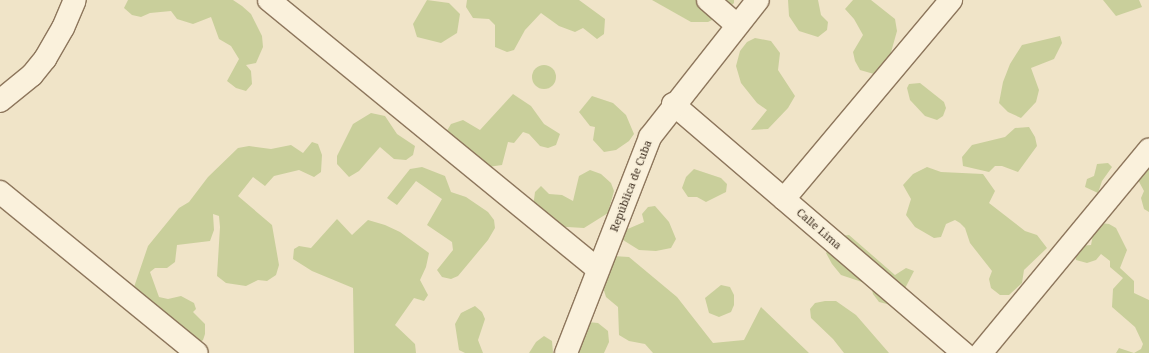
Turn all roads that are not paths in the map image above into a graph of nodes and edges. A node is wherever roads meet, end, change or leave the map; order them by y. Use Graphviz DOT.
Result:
graph roads {
  1 [pos="75,0"];
  2 [pos="269,0"];
  3 [pos="708,0"];
  4 [pos="758,0"];
  5 [pos="951,0"];
  6 [pos="737,25"];
  7 [pos="0,101"];
  8 [pos="674,104"];
  9 [pos="1149,150"];
  10 [pos="0,192"];
  11 [pos="784,199"];
  12 [pos="598,269"];
  13 [pos="198,353"];
  14 [pos="566,353"];
  15 [pos="964,353"];
  16 [pos="981,353"];
  1 -- 7 [label="street"];
  2 -- 12 [label="street"];
  3 -- 6 [label="street"];
  4 -- 6 [label="street, República de Cuba"];
  5 -- 11 [label="street"];
  6 -- 8 [label="street, República de Cuba"];
  8 -- 11 [label="street, Calle Lima"];
  8 -- 12 [label="street, República de Cuba"];
  9 -- 16 [label="street"];
  10 -- 13 [label="street"];
  11 -- 15 [label="street, Calle Lima"];
  12 -- 14 [label="street, República de Cuba"];
}
